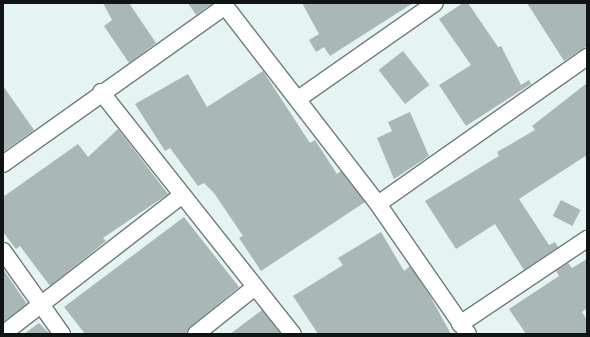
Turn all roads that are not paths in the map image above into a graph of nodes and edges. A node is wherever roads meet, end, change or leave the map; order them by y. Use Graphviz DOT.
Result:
graph roads {
  1 [pos="435,3"];
  2 [pos="227,5"];
  3 [pos="587,57"];
  4 [pos="101,92"];
  5 [pos="298,99"];
  6 [pos="3,164"];
  7 [pos="182,194"];
  8 [pos="378,204"];
  9 [pos="587,239"];
  10 [pos="3,251"];
  11 [pos="255,287"];
  12 [pos="42,305"];
  13 [pos="464,329"];
  14 [pos="3,334"];
  15 [pos="62,334"];
  16 [pos="196,334"];
  17 [pos="293,334"];
  1 -- 5 [label="street"];
  2 -- 4 [label="street"];
  2 -- 5 [label="street"];
  3 -- 8 [label="street"];
  4 -- 6 [label="street"];
  4 -- 7 [label="street"];
  5 -- 8 [label="street"];
  7 -- 11 [label="street"];
  7 -- 12 [label="street"];
  8 -- 13 [label="street"];
  9 -- 13 [label="street"];
  10 -- 12 [label="street"];
  11 -- 16 [label="street"];
  11 -- 17 [label="street"];
  12 -- 14 [label="street"];
  12 -- 15 [label="street"];
}
